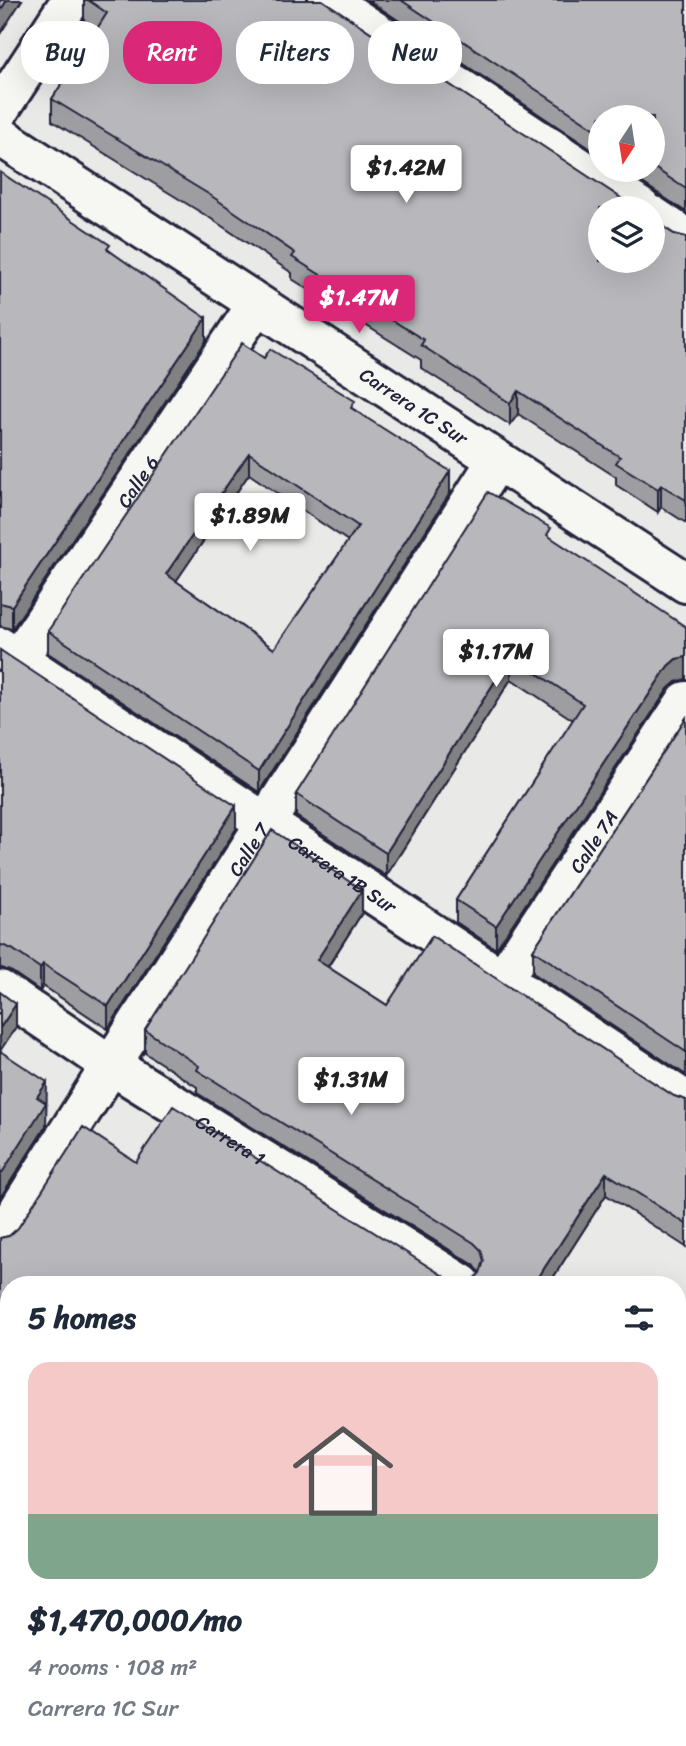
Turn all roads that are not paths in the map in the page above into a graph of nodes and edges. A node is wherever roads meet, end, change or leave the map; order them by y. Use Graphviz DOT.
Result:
graph roads {
  1 [pos="71,0"];
  2 [pos="328,0"];
  3 [pos="0,109"];
  4 [pos="0,136"];
  5 [pos="623,196"];
  6 [pos="665,224"];
  7 [pos="686,238"];
  8 [pos="257,304"];
  9 [pos="497,460"];
  10 [pos="686,583"];
  11 [pos="9,653"];
  12 [pos="686,701"];
  13 [pos="264,824"];
  14 [pos="502,980"];
  15 [pos="0,990"];
  16 [pos="111,1065"];
  17 [pos="686,1101"];
  18 [pos="0,1239"];
  19 [pos="449,1276"];
  1 -- 3 [label="street"];
  2 -- 5 [label="street"];
  4 -- 8 [label="street, Carrera 1C Sur"];
  6 -- 7 [label="street"];
  8 -- 9 [label="street, Carrera 1C Sur"];
  8 -- 11 [label="street, Calle 6"];
  9 -- 10 [label="street, Carrera 1C Sur"];
  9 -- 13 [label="street, Calle 7"];
  11 -- 13 [label="street, Carrera 1B Sur"];
  12 -- 14 [label="street, Calle 7A"];
  13 -- 14 [label="street, Carrera 1B Sur"];
  13 -- 16 [label="street, Calle 7"];
  14 -- 17 [label="street, Carrera 1B Sur"];
  15 -- 16 [label="street, Carrera 1"];
  16 -- 18 [label="street, Calle 7"];
  16 -- 19 [label="street, Carrera 1"];
}
